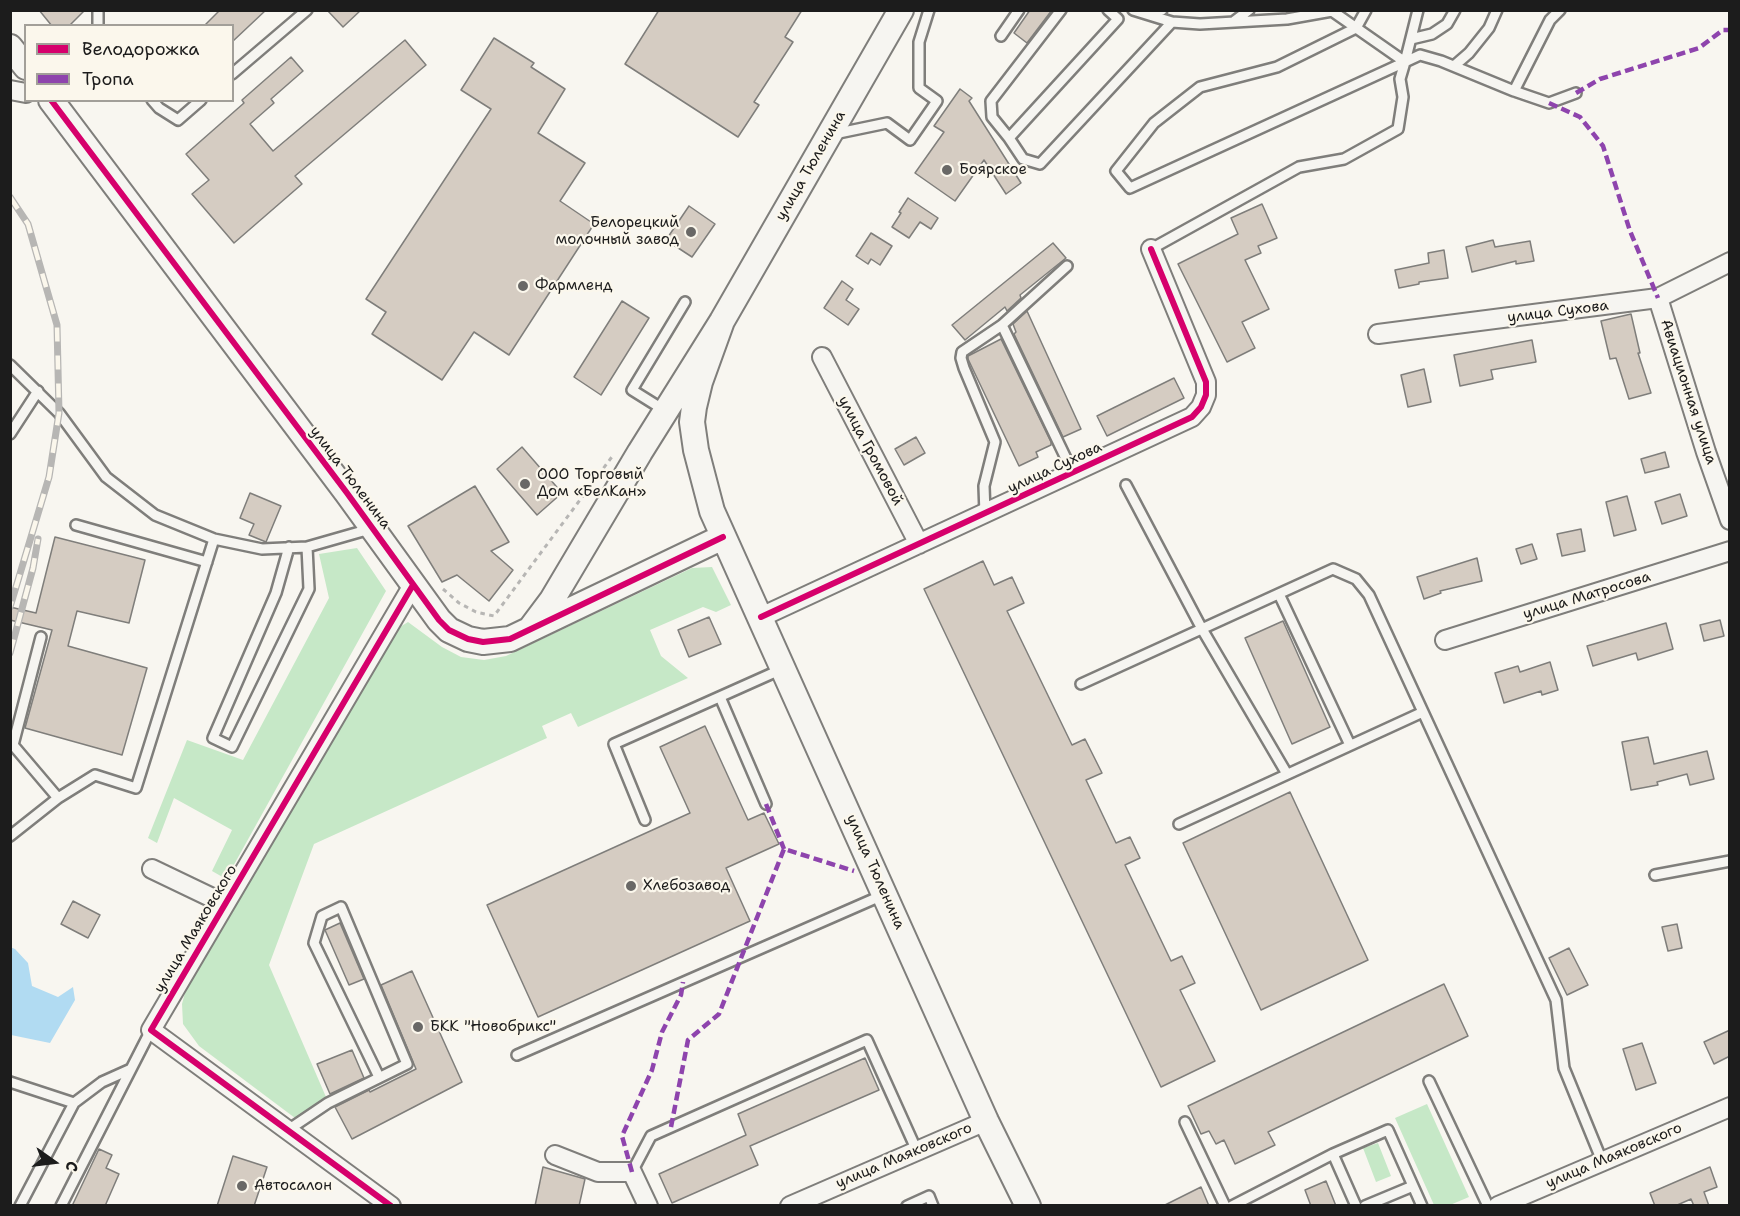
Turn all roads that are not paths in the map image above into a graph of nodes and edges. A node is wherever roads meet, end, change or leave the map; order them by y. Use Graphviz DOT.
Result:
graph roads {
  1 [pos="307,10"];
  2 [pos="901,10"];
  3 [pos="929,10"];
  4 [pos="1019,10"];
  5 [pos="1060,10"];
  6 [pos="1108,10"];
  7 [pos="1132,10"];
  8 [pos="1162,10"];
  9 [pos="1249,10"];
  10 [pos="1366,10"];
  11 [pos="1418,10"];
  12 [pos="1455,10"];
  13 [pos="1497,10"];
  14 [pos="1560,10"];
  15 [pos="1145,14"];
  16 [pos="1172,22"];
  17 [pos="1233,22"];
  18 [pos="1356,28"];
  19 [pos="1001,36"];
  20 [pos="1411,39"];
  21 [pos="10,47"];
  22 [pos="1405,62"];
  23 [pos="24,64"];
  24 [pos="1454,66"];
  25 [pos="234,72"];
  26 [pos="1514,91"];
  27 [pos="1576,93"];
  28 [pos="52,102"];
  29 [pos="154,102"];
  30 [pos="199,102"];
  31 [pos="829,136"];
  32 [pos="1009,138"];
  33 [pos="1151,249"];
  34 [pos="1730,262"];
  35 [pos="1067,266"];
  36 [pos="1658,298"];
  37 [pos="685,302"];
  38 [pos="722,321"];
  39 [pos="1002,325"];
  40 [pos="1378,334"];
  41 [pos="822,357"];
  42 [pos="10,365"];
  43 [pos="38,391"];
  44 [pos="666,411"];
  45 [pos="10,434"];
  46 [pos="693,435"];
  47 [pos="629,451"];
  48 [pos="1073,473"];
  49 [pos="1126,485"];
  50 [pos="985,513"];
  51 [pos="1730,520"];
  52 [pos="76,525"];
  53 [pos="372,528"];
  54 [pos="723,537"];
  55 [pos="214,539"];
  56 [pos="919,544"];
  57 [pos="289,547"];
  58 [pos="308,547"];
  59 [pos="1730,552"];
  60 [pos="207,562"];
  61 [pos="413,585"];
  62 [pos="1279,594"];
  63 [pos="761,617"];
  64 [pos="1202,629"];
  65 [pos="527,633"];
  66 [pos="41,637"];
  67 [pos="1445,640"];
  68 [pos="784,668"];
  69 [pos="1081,684"];
  70 [pos="720,697"];
  71 [pos="1423,712"];
  72 [pos="1350,745"];
  73 [pos="1287,774"];
  74 [pos="58,798"];
  75 [pos="766,804"];
  76 [pos="645,820"];
  77 [pos="1179,824"];
  78 [pos="10,836"];
  79 [pos="1730,861"];
  80 [pos="152,869"];
  81 [pos="1655,875"];
  82 [pos="885,894"];
  83 [pos="225,904"];
  84 [pos="151,1030"];
  85 [pos="517,1055"];
  86 [pos="131,1069"];
  87 [pos="379,1077"];
  88 [pos="1429,1081"];
  89 [pos="10,1082"];
  90 [pos="74,1103"];
  91 [pos="1730,1107"];
  92 [pos="986,1121"];
  93 [pos="1185,1122"];
  94 [pos="288,1130"];
  95 [pos="917,1151"];
  96 [pos="1334,1154"];
  97 [pos="555,1155"];
  98 [pos="1602,1161"];
  99 [pos="632,1172"];
  100 [pos="1413,1186"];
  101 [pos="801,1203"];
  102 [pos="1027,1205"];
  103 [pos="20,1206"];
  104 [pos="62,1206"];
  105 [pos="391,1206"];
  106 [pos="648,1206"];
  107 [pos="907,1206"];
  108 [pos="933,1206"];
  109 [pos="1225,1206"];
  110 [pos="1232,1206"];
  111 [pos="1356,1206"];
  112 [pos="1365,1206"];
  113 [pos="1422,1206"];
  114 [pos="1488,1206"];
  115 [pos="1498,1206"];
  1 -- 25 [label="lane"];
  2 -- 31 [label="street, улица Тюленина"];
  3 -- 31 [label="lane"];
  4 -- 19 [label="lane"];
  5 -- 32 [label="lane"];
  6 -- 32 [label="lane"];
  7 -- 15 [label="lane"];
  8 -- 15 [label="lane"];
  9 -- 17 [label="lane"];
  10 -- 18 [label="lane"];
  11 -- 20 [label="lane"];
  12 -- 20 [label="lane"];
  13 -- 24 [label="lane"];
  14 -- 26 [label="lane"];
  15 -- 16 [label="lane"];
  16 -- 17 [label="lane"];
  16 -- 32 [label="lane"];
  17 -- 18 [label="lane"];
  18 -- 22 [label="lane"];
  18 -- 22 [label="lane"];
  20 -- 22 [label="lane"];
  21 -- 23 [label="street"];
  22 -- 24 [label="lane"];
  22 -- 33 [label="lane"];
  24 -- 26 [label="lane"];
  26 -- 27 [label="lane"];
  28 -- 53 [label="street, улица Тюленина"];
  29 -- 30 [label="lane"];
  31 -- 38 [label="street, улица Тюленина"];
  33 -- 48 [label="street, улица Сухова"];
  34 -- 36 [label="street, улица Сухова"];
  35 -- 39 [label="lane"];
  36 -- 40 [label="street, улица Сухова"];
  36 -- 51 [label="street, Авиационная улица"];
  37 -- 44 [label="lane"];
  38 -- 44 [label="street, улица Тюленина"];
  38 -- 46 [label="street, улица Тюленина"];
  39 -- 48 [label="lane"];
  39 -- 50 [label="lane"];
  41 -- 56 [label="street, улица Громовой"];
  42 -- 43 [label="lane"];
  43 -- 45 [label="lane"];
  43 -- 55 [label="lane"];
  44 -- 47 [label="street, улица Тюленина"];
  46 -- 47 [label="street"];
  46 -- 54 [label="street, улица Тюленина"];
  47 -- 65 [label="street, улица Тюленина"];
  48 -- 50 [label="street, улица Сухова"];
  49 -- 64 [label="lane"];
  50 -- 56 [label="street, улица Сухова"];
  52 -- 60 [label="lane"];
  53 -- 58 [label="lane"];
  53 -- 61 [label="street, улица Тюленина"];
  54 -- 63 [label="street, улица Тюленина"];
  54 -- 65 [label="street, улица Тюленина"];
  55 -- 57 [label="lane"];
  55 -- 60 [label="lane"];
  56 -- 63 [label="street, улица Сухова"];
  57 -- 58 [label="lane"];
  57 -- 58 [label="lane"];
  59 -- 67 [label="street, улица Матросова"];
  60 -- 74 [label="lane"];
  61 -- 65 [label="street, улица Тюленина"];
  61 -- 83 [label="street, улица Маяковского"];
  62 -- 64 [label="lane"];
  62 -- 71 [label="lane"];
  62 -- 72 [label="lane"];
  63 -- 68 [label="street, улица Тюленина"];
  64 -- 69 [label="lane"];
  64 -- 73 [label="lane"];
  66 -- 74 [label="lane"];
  68 -- 70 [label="lane"];
  68 -- 82 [label="street, улица Тюленина"];
  70 -- 75 [label="lane"];
  70 -- 76 [label="lane"];
  71 -- 72 [label="lane"];
  71 -- 98 [label="lane"];
  72 -- 73 [label="lane"];
  73 -- 77 [label="lane"];
  74 -- 78 [label="lane"];
  79 -- 81 [label="lane"];
  80 -- 83 [label="street"];
  82 -- 85 [label="lane"];
  82 -- 92 [label="street, улица Тюленина"];
  83 -- 84 [label="street, улица Маяковского"];
  84 -- 86 [label="lane"];
  84 -- 94 [label="street"];
  86 -- 90 [label="lane"];
  86 -- 104 [label="lane"];
  87 -- 87 [label="lane"];
  87 -- 94 [label="lane"];
  88 -- 114 [label="lane"];
  89 -- 90 [label="lane"];
  90 -- 103 [label="lane"];
  91 -- 98 [label="street, улица Маяковского"];
  92 -- 95 [label="street, улица Маяковского"];
  92 -- 102 [label="street, улица Тюленина"];
  93 -- 109 [label="lane"];
  94 -- 105 [label="street"];
  95 -- 99 [label="lane"];
  95 -- 101 [label="street, улица Маяковского"];
  96 -- 100 [label="lane"];
  96 -- 110 [label="lane"];
  96 -- 111 [label="lane"];
  97 -- 99 [label="street"];
  98 -- 115 [label="street, улица Маяковского"];
  99 -- 106 [label="street"];
  100 -- 112 [label="lane"];
  100 -- 113 [label="lane"];
  107 -- 108 [label="lane"];
}
